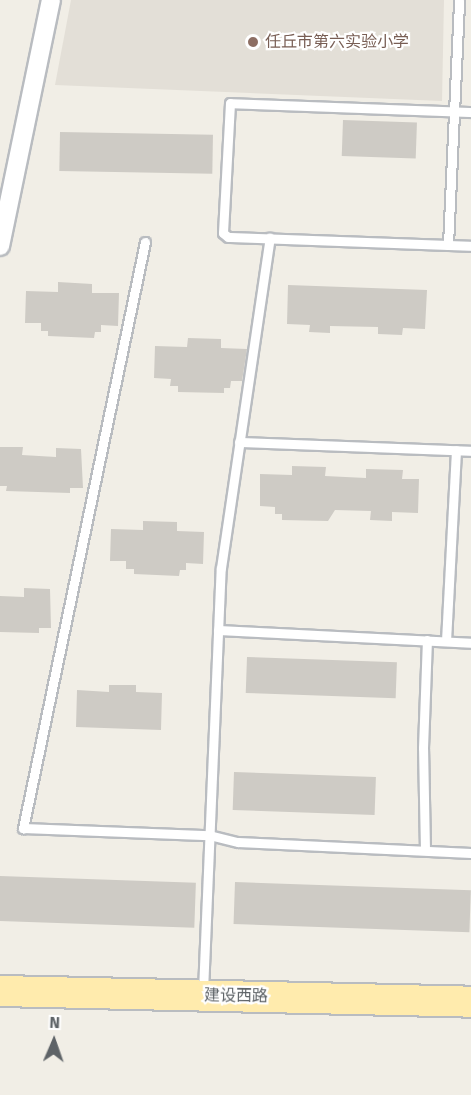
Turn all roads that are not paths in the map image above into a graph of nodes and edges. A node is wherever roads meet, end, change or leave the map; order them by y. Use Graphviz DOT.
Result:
graph roads {
  1 [pos="51,0"];
  2 [pos="459,0"];
  3 [pos="454,111"];
  4 [pos="471,112"];
  5 [pos="270,238"];
  6 [pos="145,242"];
  7 [pos="448,245"];
  8 [pos="0,246"];
  9 [pos="471,246"];
  10 [pos="238,442"];
  11 [pos="456,450"];
  12 [pos="471,451"];
  13 [pos="218,630"];
  14 [pos="427,640"];
  15 [pos="446,641"];
  16 [pos="471,643"];
  17 [pos="209,835"];
  18 [pos="425,850"];
  19 [pos="471,853"];
  20 [pos="0,991"];
  21 [pos="203,996"];
  22 [pos="471,1002"];
  1 -- 8 [label="street"];
  2 -- 3 [label="lane"];
  3 -- 4 [label="lane"];
  3 -- 5 [label="lane"];
  3 -- 7 [label="lane"];
  5 -- 7 [label="lane"];
  5 -- 10 [label="lane"];
  6 -- 17 [label="lane"];
  7 -- 9 [label="lane"];
  10 -- 11 [label="lane"];
  10 -- 13 [label="lane"];
  11 -- 12 [label="lane"];
  11 -- 15 [label="lane"];
  13 -- 14 [label="lane"];
  13 -- 17 [label="lane"];
  14 -- 15 [label="lane"];
  14 -- 18 [label="lane"];
  15 -- 16 [label="lane"];
  17 -- 18 [label="lane"];
  17 -- 21 [label="lane"];
  18 -- 19 [label="lane"];
  20 -- 21 [label="main road, 建设西路"];
  21 -- 22 [label="main road, 建设西路"];
}
